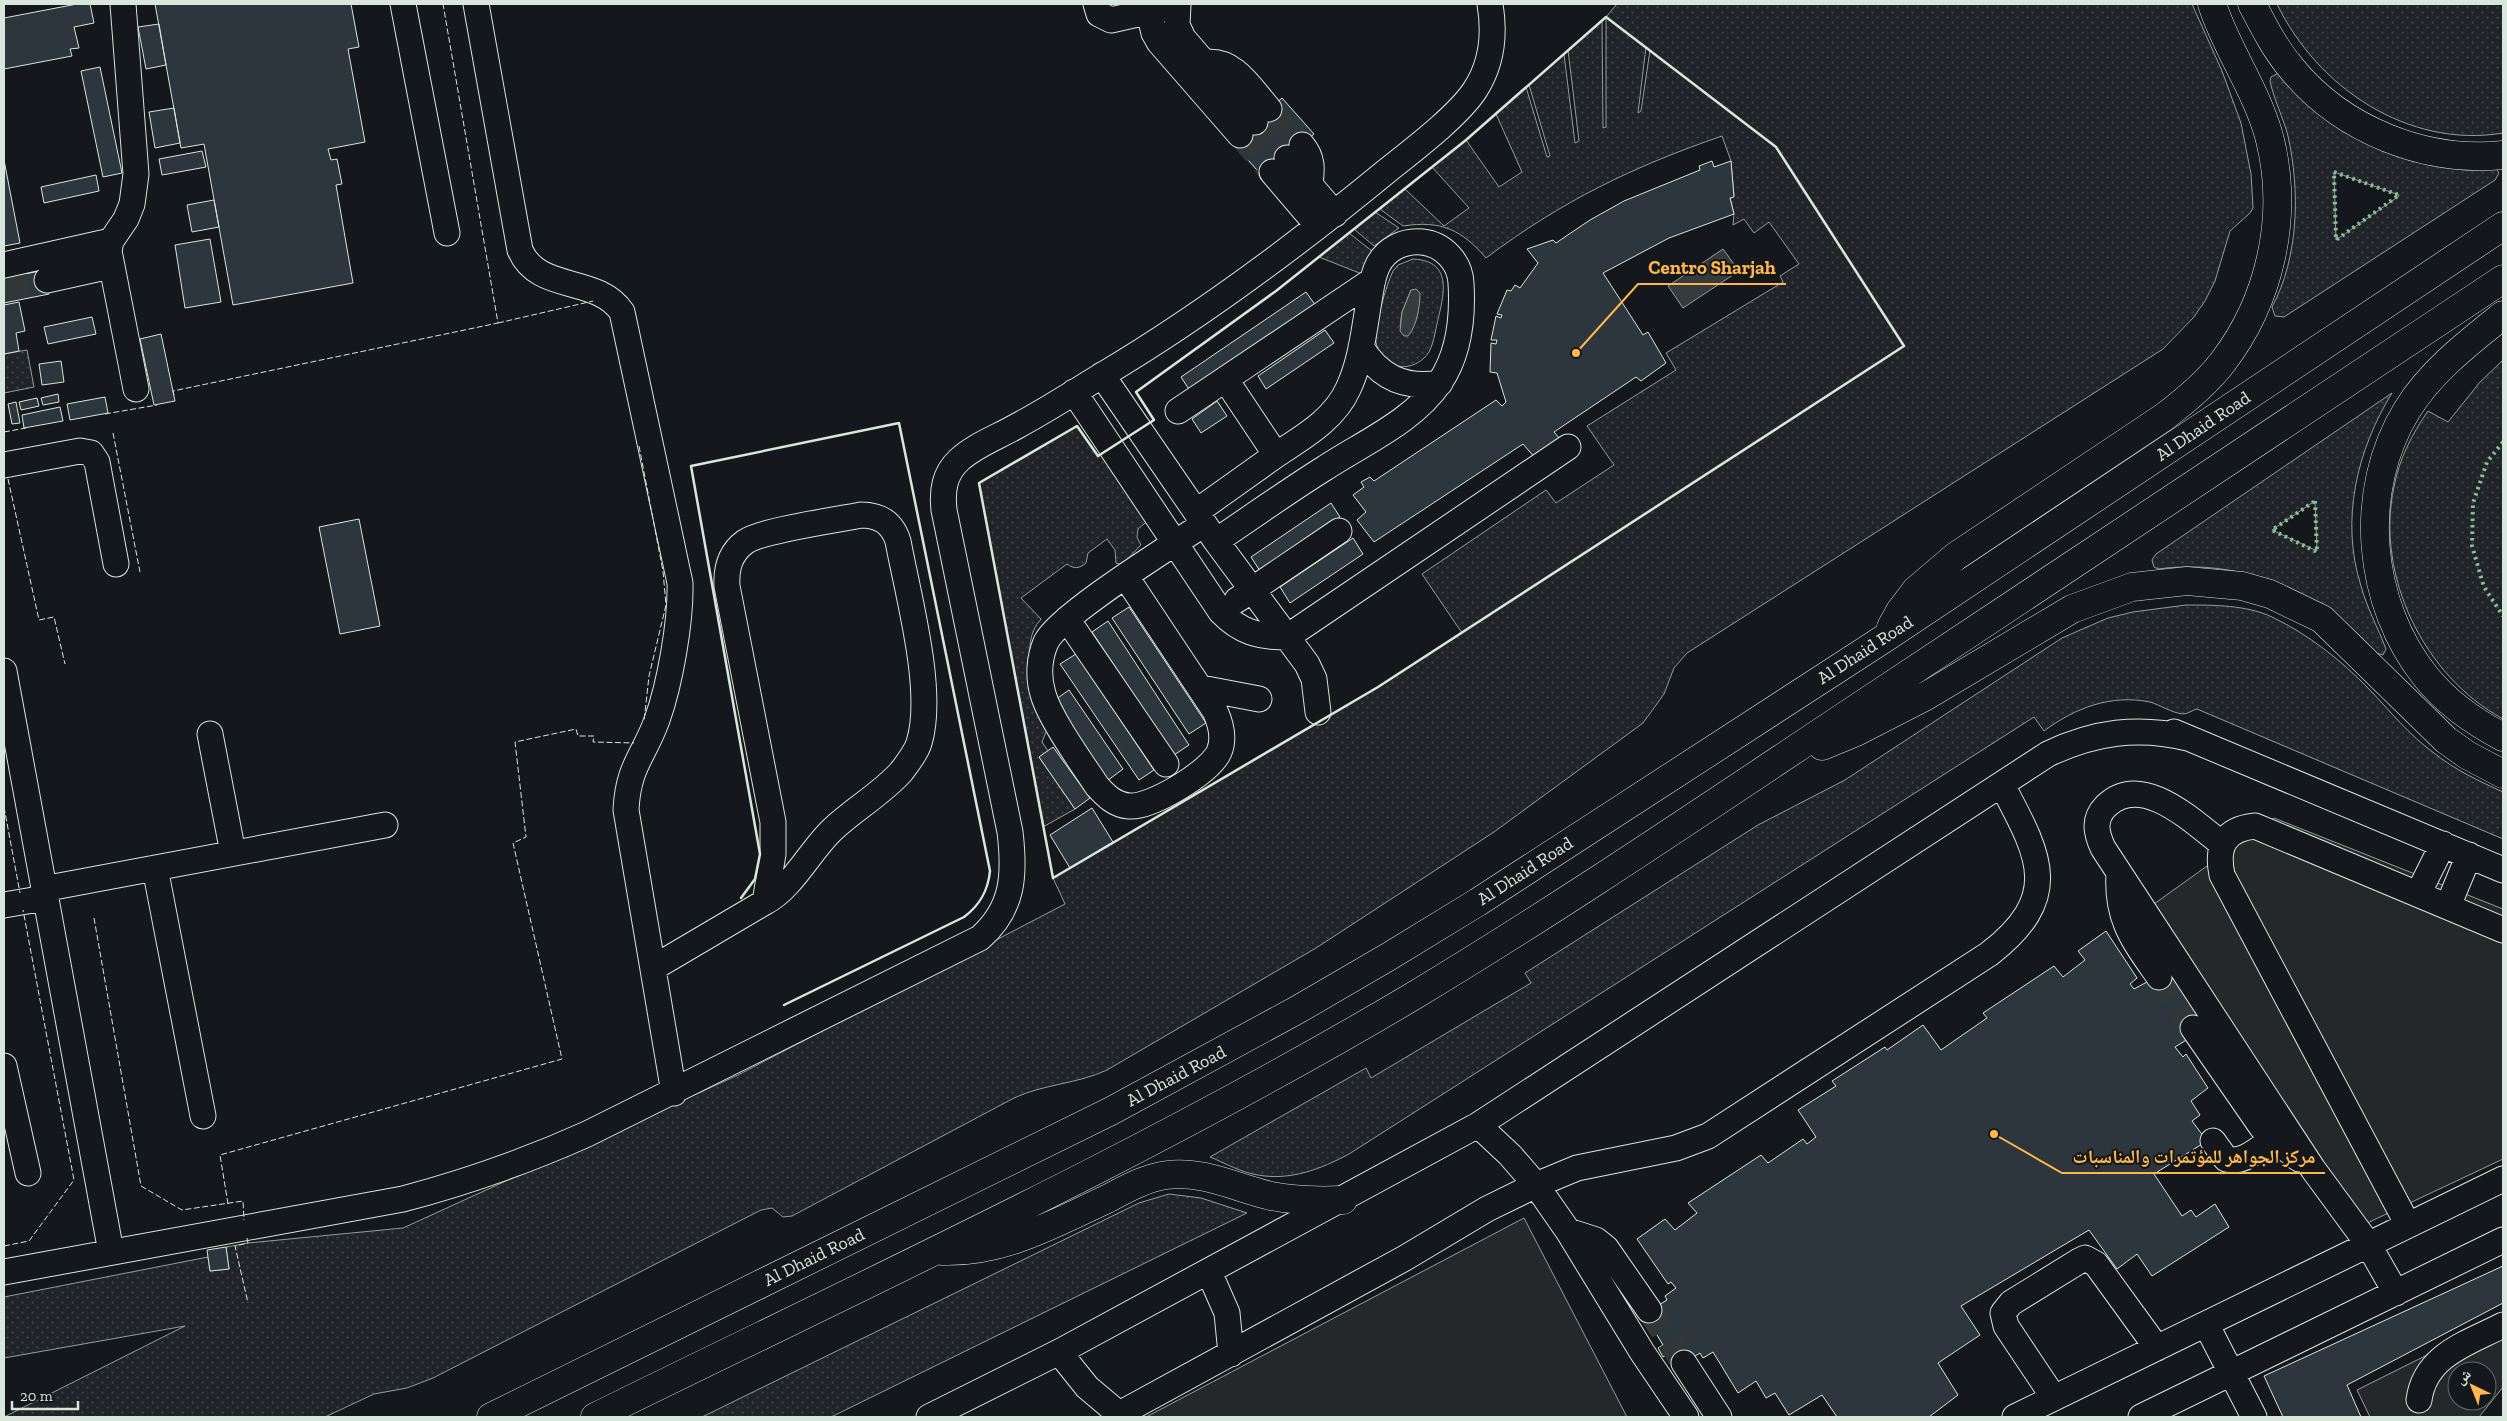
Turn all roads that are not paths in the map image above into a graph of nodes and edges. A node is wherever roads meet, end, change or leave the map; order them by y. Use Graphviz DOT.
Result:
graph roads {
  1 [pos="123,4"];
  2 [pos="403,4"];
  3 [pos="476,4"];
  4 [pos="1096,4"];
  5 [pos="1180,4"];
  6 [pos="1490,4"];
  7 [pos="2212,4"];
  8 [pos="2252,4"];
  9 [pos="1149,12"];
  10 [pos="2503,155"];
  11 [pos="1326,220"];
  12 [pos="2503,226"];
  13 [pos="447,233"];
  14 [pos="111,241"];
  15 [pos="4,265"];
  16 [pos="110,266"];
  17 [pos="2503,279"];
  18 [pos="47,280"];
  19 [pos="1373,280"];
  20 [pos="2503,315"];
  21 [pos="1361,347"];
  22 [pos="1102,375"];
  23 [pos="1232,376"];
  24 [pos="1440,383"];
  25 [pos="136,389"];
  26 [pos="1074,392"];
  27 [pos="1178,411"];
  28 [pos="1568,447"];
  29 [pos="1282,451"];
  30 [pos="4,465"];
  31 [pos="1205,526"];
  32 [pos="1339,531"];
  33 [pos="1174,544"];
  34 [pos="116,564"];
  35 [pos="1126,577"];
  36 [pos="1251,591"];
  37 [pos="1221,612"];
  38 [pos="1068,619"];
  39 [pos="1287,636"];
  40 [pos="1884,638"];
  41 [pos="4,671"];
  42 [pos="1201,688"];
  43 [pos="6,698"];
  44 [pos="1260,699"];
  45 [pos="1318,712"];
  46 [pos="210,734"];
  47 [pos="2503,737"];
  48 [pos="1166,764"];
  49 [pos="1771,765"];
  50 [pos="2503,774"];
  51 [pos="2002,785"];
  52 [pos="385,825"];
  53 [pos="2222,844"];
  54 [pos="2443,844"];
  55 [pos="233,853"];
  56 [pos="2469,855"];
  57 [pos="155,868"];
  58 [pos="2503,870"];
  59 [pos="2119,873"];
  60 [pos="44,894"];
  61 [pos="2418,894"];
  62 [pos="765,902"];
  63 [pos="4,905"];
  64 [pos="2448,906"];
  65 [pos="2503,930"];
  66 [pos="653,968"];
  67 [pos="2158,977"];
  68 [pos="2193,1028"];
  69 [pos="4,1066"];
  70 [pos="674,1093"];
  71 [pos="8,1103"];
  72 [pos="203,1116"];
  73 [pos="1478,1125"];
  74 [pos="2273,1139"];
  75 [pos="2213,1141"];
  76 [pos="2313,1169"];
  77 [pos="28,1172"];
  78 [pos="2503,1179"];
  79 [pos="1536,1185"];
  80 [pos="1343,1200"];
  81 [pos="2408,1225"];
  82 [pos="1568,1231"];
  83 [pos="2503,1240"];
  84 [pos="2368,1244"];
  85 [pos="933,1250"];
  86 [pos="111,1252"];
  87 [pos="4,1272"];
  88 [pos="1209,1272"];
  89 [pos="2396,1293"];
  90 [pos="1649,1310"];
  91 [pos="2206,1324"];
  92 [pos="2503,1325"];
  93 [pos="2157,1348"];
  94 [pos="1059,1352"];
  95 [pos="1231,1354"];
  96 [pos="1684,1363"];
  97 [pos="2232,1373"];
  98 [pos="2054,1398"];
  99 [pos="2419,1400"];
  100 [pos="1117,1416"];
  101 [pos="491,1417"];
  102 [pos="595,1417"];
  103 [pos="930,1417"];
  104 [pos="1686,1417"];
  105 [pos="1719,1417"];
  106 [pos="2014,1417"];
  107 [pos="2141,1417"];
  108 [pos="2254,1417"];
  1 -- 14 [label="street"];
  2 -- 13 [label="street"];
  3 -- 66 [label="street"];
  4 -- 9 [label="street"];
  5 -- 9 [label="street"];
  5 -- 9 [label="street"];
  6 -- 11 [label="street"];
  7 -- 40 [label="highway"];
  8 -- 10 [label="highway"];
  11 -- 11 [label="street"];
  11 -- 22 [label="street"];
  12 -- 40 [label="highway, Al Dhaid Road"];
  14 -- 15 [label="street"];
  14 -- 16 [label="street"];
  16 -- 18 [label="street"];
  16 -- 25 [label="street"];
  17 -- 49 [label="highway"];
  19 -- 21 [label="street"];
  19 -- 23 [label="street"];
  19 -- 24 [label="street"];
  20 -- 47 [label="highway"];
  21 -- 24 [label="street"];
  21 -- 29 [label="street"];
  22 -- 26 [label="street"];
  22 -- 31 [label="street"];
  23 -- 27 [label="street"];
  23 -- 29 [label="street"];
  24 -- 31 [label="street"];
  26 -- 33 [label="street"];
  26 -- 70 [label="street"];
  28 -- 39 [label="street"];
  29 -- 31 [label="street"];
  30 -- 34 [label="street"];
  31 -- 33 [label="street"];
  31 -- 36 [label="street"];
  32 -- 36 [label="street"];
  33 -- 35 [label="street"];
  33 -- 37 [label="street"];
  35 -- 38 [label="street"];
  35 -- 42 [label="street"];
  36 -- 37 [label="street"];
  36 -- 39 [label="street"];
  37 -- 39 [label="street"];
  38 -- 42 [label="street"];
  38 -- 48 [label="street"];
  39 -- 45 [label="street"];
  40 -- 101 [label="highway, Al Dhaid Road"];
  41 -- 43 [label="street"];
  42 -- 44 [label="street"];
  43 -- 60 [label="street"];
  46 -- 55 [label="street"];
  49 -- 50 [label="highway"];
  49 -- 85 [label="highway"];
  51 -- 54 [label="street"];
  51 -- 73 [label="street"];
  51 -- 79 [label="street"];
  52 -- 55 [label="street"];
  53 -- 59 [label="street"];
  53 -- 61 [label="street"];
  53 -- 81 [label="street"];
  54 -- 56 [label="street"];
  54 -- 61 [label="street"];
  55 -- 57 [label="street"];
  56 -- 58 [label="street"];
  56 -- 64 [label="street"];
  57 -- 60 [label="street"];
  57 -- 72 [label="street"];
  59 -- 67 [label="street"];
  59 -- 76 [label="street"];
  60 -- 63 [label="street"];
  60 -- 86 [label="street"];
  61 -- 64 [label="street"];
  62 -- 62 [label="street"];
  62 -- 66 [label="street"];
  64 -- 65 [label="street"];
  66 -- 70 [label="street"];
  68 -- 74 [label="street"];
  69 -- 71 [label="street"];
  70 -- 86 [label="street"];
  71 -- 77 [label="street"];
  73 -- 79 [label="street"];
  73 -- 80 [label="street"];
  74 -- 75 [label="street"];
  74 -- 76 [label="street"];
  76 -- 84 [label="street"];
  78 -- 81 [label="street"];
  79 -- 82 [label="street"];
  79 -- 95 [label="street"];
  80 -- 85 [label="highway"];
  80 -- 88 [label="street"];
  81 -- 84 [label="street"];
  82 -- 90 [label="street"];
  82 -- 104 [label="street"];
  83 -- 89 [label="street"];
  84 -- 89 [label="street"];
  84 -- 91 [label="street"];
  85 -- 102 [label="highway"];
  86 -- 87 [label="street"];
  88 -- 94 [label="street"];
  88 -- 95 [label="street"];
  89 -- 97 [label="street"];
  91 -- 93 [label="street"];
  91 -- 97 [label="street"];
  92 -- 99 [label="street"];
  93 -- 98 [label="street"];
  93 -- 98 [label="street"];
  94 -- 100 [label="street"];
  94 -- 103 [label="street"];
  95 -- 100 [label="street"];
  96 -- 105 [label="street"];
  97 -- 107 [label="street"];
  97 -- 108 [label="street"];
  98 -- 106 [label="street"];
}
